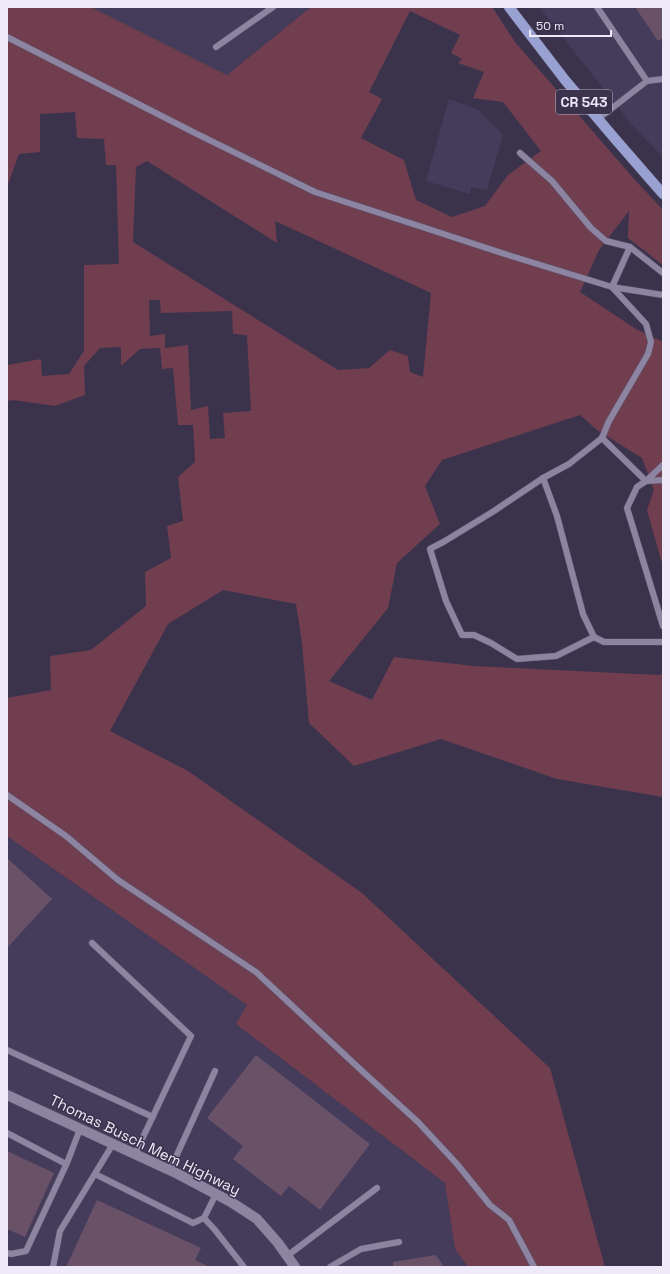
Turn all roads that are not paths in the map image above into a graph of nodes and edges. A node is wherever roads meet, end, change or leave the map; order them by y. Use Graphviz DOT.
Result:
graph roads {
  1 [pos="273,7"];
  2 [pos="509,7"];
  3 [pos="596,7"];
  4 [pos="7,37"];
  5 [pos="216,47"];
  6 [pos="663,79"];
  7 [pos="647,81"];
  8 [pos="598,119"];
  9 [pos="520,153"];
  10 [pos="663,194"];
  11 [pos="630,247"];
  12 [pos="663,274"];
  13 [pos="612,287"];
  14 [pos="663,295"];
  15 [pos="602,438"];
  16 [pos="663,465"];
  17 [pos="543,478"];
  18 [pos="663,480"];
  19 [pos="646,481"];
  20 [pos="663,626"];
  21 [pos="594,637"];
  22 [pos="663,642"];
  23 [pos="7,795"];
  24 [pos="92,943"];
  25 [pos="7,1050"];
  26 [pos="214,1071"];
  27 [pos="7,1095"];
  28 [pos="154,1117"];
  29 [pos="80,1129"];
  30 [pos="7,1133"];
  31 [pos="113,1144"];
  32 [pos="135,1154"];
  33 [pos="66,1164"];
  34 [pos="170,1170"];
  35 [pos="95,1174"];
  36 [pos="377,1188"];
  37 [pos="216,1194"];
  38 [pos="204,1218"];
  39 [pos="399,1242"];
  40 [pos="7,1253"];
  41 [pos="287,1256"];
  42 [pos="53,1267"];
  43 [pos="244,1267"];
  44 [pos="295,1267"];
  45 [pos="330,1267"];
  46 [pos="534,1267"];
  1 -- 5 [label="lane"];
  2 -- 8 [label="main road, CR 543"];
  3 -- 7 [label="lane"];
  4 -- 13 [label="lane"];
  6 -- 7 [label="lane"];
  7 -- 8 [label="lane"];
  8 -- 10 [label="main road, CR 543"];
  9 -- 11 [label="lane"];
  11 -- 12 [label="lane"];
  11 -- 13 [label="lane"];
  13 -- 14 [label="lane"];
  13 -- 15 [label="lane"];
  15 -- 17 [label="lane"];
  15 -- 19 [label="lane"];
  16 -- 19 [label="lane"];
  17 -- 21 [label="lane"];
  17 -- 21 [label="lane"];
  18 -- 19 [label="lane"];
  19 -- 20 [label="lane"];
  21 -- 22 [label="lane"];
  23 -- 46 [label="lane"];
  24 -- 28 [label="lane"];
  25 -- 28 [label="lane"];
  26 -- 34 [label="lane"];
  27 -- 29 [label="street, Thomas Busch Mem Highway"];
  28 -- 32 [label="lane"];
  29 -- 31 [label="street, Thomas Busch Mem Highway"];
  29 -- 33 [label="lane"];
  30 -- 33 [label="lane"];
  31 -- 32 [label="street, Thomas Busch Mem Highway"];
  31 -- 35 [label="lane"];
  32 -- 34 [label="street, Thomas Busch Mem Highway"];
  33 -- 40 [label="lane"];
  34 -- 37 [label="street, Thomas Busch Mem Highway"];
  35 -- 38 [label="lane"];
  35 -- 42 [label="lane"];
  36 -- 41 [label="lane"];
  37 -- 38 [label="lane"];
  37 -- 41 [label="street, Thomas Busch Mem Highway"];
  38 -- 43 [label="lane"];
  39 -- 45 [label="lane"];
  41 -- 44 [label="street, Thomas Busch Mem Highway"];
}
